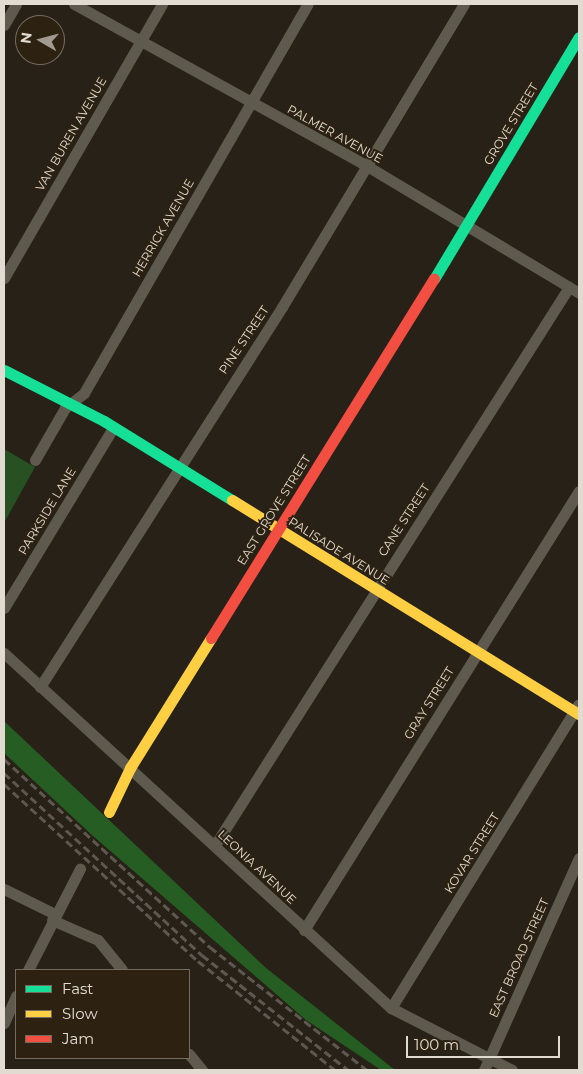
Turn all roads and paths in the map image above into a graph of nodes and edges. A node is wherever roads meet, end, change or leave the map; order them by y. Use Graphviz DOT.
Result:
graph roads {
  1 [pos="16,4"];
  2 [pos="74,4"];
  3 [pos="162,4"];
  4 [pos="308,4"];
  5 [pos="464,4"];
  6 [pos="4,25"];
  7 [pos="579,37"];
  8 [pos="140,41"];
  9 [pos="250,103"];
  10 [pos="367,166"];
  11 [pos="466,226"];
  12 [pos="4,278"];
  13 [pos="569,286"];
  14 [pos="579,293"];
  15 [pos="4,370"];
  16 [pos="72,402"];
  17 [pos="113,428"];
  18 [pos="35,460"];
  19 [pos="177,466"];
  20 [pos="579,491"];
  21 [pos="278,529"];
  22 [pos="376,590"];
  23 [pos="4,608"];
  24 [pos="477,652"];
  25 [pos="4,653"];
  26 [pos="40,687"];
  27 [pos="578,710"];
  28 [pos="130,768"];
  29 [pos="109,812"];
  30 [pos="215,845"];
  31 [pos="579,858"];
  32 [pos="80,870"];
  33 [pos="4,888"];
  34 [pos="54,917"];
  35 [pos="304,930"];
  36 [pos="28,969"];
  37 [pos="121,969"];
  38 [pos="15,998"];
  39 [pos="391,1008"];
  40 [pos="4,1023"];
  41 [pos="190,1055"];
  42 [pos="486,1065"];
  43 [pos="202,1070"];
  44 [pos="512,1070"];
  1 -- 6 [label="street"];
  2 -- 8 [label="street, PALMER AVENUE"];
  3 -- 8 [label="street, VAN BUREN AVENUE"];
  4 -- 9 [label="street, HERRICK AVENUE"];
  5 -- 10 [label="street, PINE STREET"];
  7 -- 11 [label="street, GROVE STREET"];
  8 -- 9 [label="street, PALMER AVENUE"];
  8 -- 12 [label="street, VAN BUREN AVENUE"];
  9 -- 10 [label="street, PALMER AVENUE"];
  9 -- 16 [label="street, HERRICK AVENUE"];
  10 -- 11 [label="street, PALMER AVENUE"];
  10 -- 19 [label="street, PINE STREET"];
  11 -- 13 [label="street, PALMER AVENUE"];
  11 -- 21 [label="street, EAST GROVE STREET"];
  13 -- 14 [label="street, PALMER AVENUE"];
  13 -- 22 [label="street, CANE STREET"];
  15 -- 16 [label="street, PALISADE AVENUE"];
  16 -- 17 [label="street, PALISADE AVENUE"];
  16 -- 18 [label="street, HERRICK AVENUE"];
  17 -- 19 [label="street, PALISADE AVENUE"];
  17 -- 23 [label="street, PARKSIDE LANE"];
  19 -- 21 [label="street, PALISADE AVENUE"];
  19 -- 26 [label="street, PINE STREET"];
  20 -- 24 [label="street, GRAY STREET"];
  21 -- 22 [label="street, PALISADE AVENUE"];
  21 -- 28 [label="street, EAST GROVE STREET"];
  22 -- 24 [label="street, PALISADE AVENUE"];
  22 -- 30 [label="street, CANE STREET"];
  24 -- 27 [label="street, PALISADE AVENUE"];
  24 -- 35 [label="street, GRAY STREET"];
  25 -- 26 [label="street, LEONIA AVENUE"];
  26 -- 28 [label="street, LEONIA AVENUE"];
  27 -- 39 [label="street, KOVAR STREET"];
  28 -- 29 [label="street, EAST GROVE STREET"];
  28 -- 30 [label="street, LEONIA AVENUE"];
  30 -- 35 [label="street, LEONIA AVENUE"];
  31 -- 42 [label="street, EAST BROAD STREET"];
  32 -- 34 [label="street"];
  33 -- 34 [label="street"];
  34 -- 36 [label="street"];
  34 -- 37 [label="street"];
  35 -- 39 [label="street, LEONIA AVENUE"];
  38 -- 40 [label="street"];
  39 -- 42 [label="street, LEONIA AVENUE"];
  41 -- 43 [label="street"];
  42 -- 44 [label="street, LEONIA AVENUE"];
}
